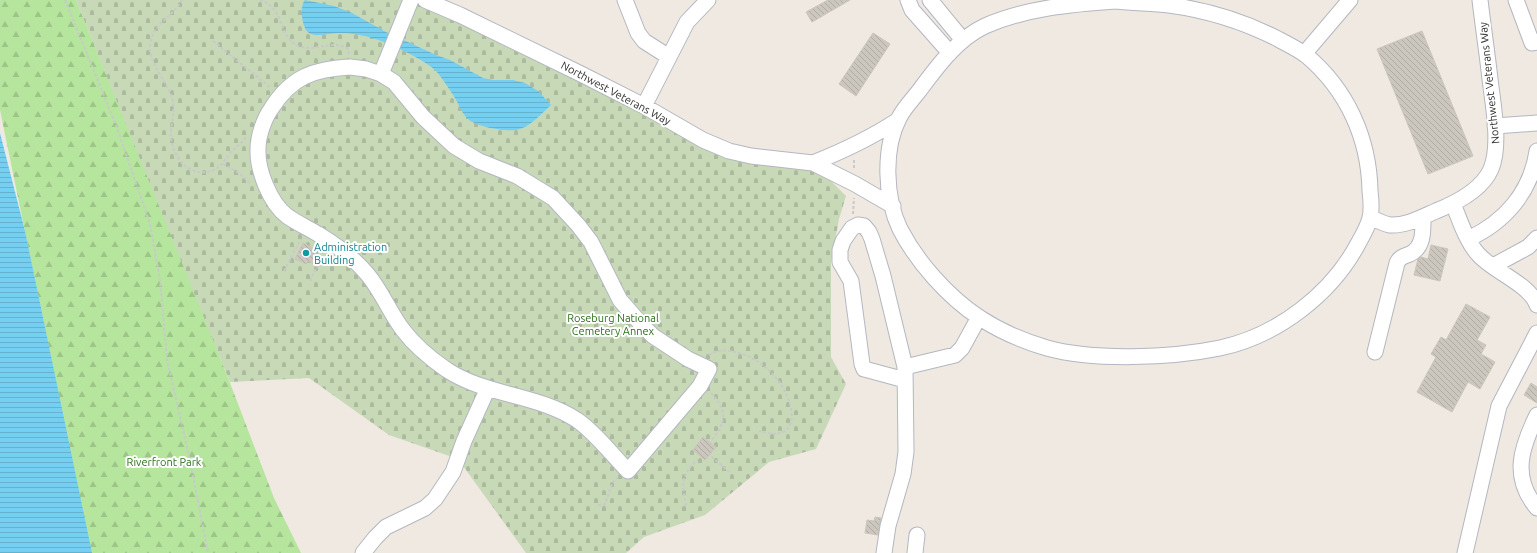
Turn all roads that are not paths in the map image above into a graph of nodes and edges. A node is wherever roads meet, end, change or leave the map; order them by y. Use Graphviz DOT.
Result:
graph roads {
  1 [pos="411,0"];
  2 [pos="425,0"];
  3 [pos="625,0"];
  4 [pos="708,0"];
  5 [pos="908,0"];
  6 [pos="930,0"];
  7 [pos="1350,0"];
  8 [pos="1480,0"];
  9 [pos="1516,0"];
  10 [pos="962,39"];
  11 [pos="1537,42"];
  12 [pos="950,53"];
  13 [pos="1304,54"];
  14 [pos="669,57"];
  15 [pos="381,74"];
  16 [pos="644,106"];
  17 [pos="898,120"];
  18 [pos="1537,123"];
  19 [pos="1494,126"];
  20 [pos="1537,151"];
  21 [pos="813,163"];
  22 [pos="1453,204"];
  23 [pos="893,206"];
  24 [pos="1370,217"];
  25 [pos="1423,217"];
  26 [pos="1468,238"];
  27 [pos="1537,238"];
  28 [pos="1494,266"];
  29 [pos="1537,304"];
  30 [pos="979,317"];
  31 [pos="1537,333"];
  32 [pos="1375,352"];
  33 [pos="905,373"];
  34 [pos="488,388"];
  35 [pos="1537,415"];
  36 [pos="1537,508"];
  37 [pos="917,535"];
  38 [pos="363,553"];
  39 [pos="884,553"];
  40 [pos="914,553"];
  41 [pos="1465,553"];
  1 -- 15 [label="street"];
  2 -- 16 [label="street, Northwest Veterans Way"];
  3 -- 14 [label="street"];
  4 -- 14 [label="street"];
  5 -- 12 [label="street"];
  6 -- 10 [label="street"];
  7 -- 13 [label="street"];
  8 -- 19 [label="street, Northwest Veterans Way"];
  9 -- 11 [label="street"];
  10 -- 12 [label="street"];
  10 -- 13 [label="street"];
  12 -- 17 [label="street"];
  13 -- 24 [label="street"];
  14 -- 16 [label="street"];
  15 -- 34 [label="street"];
  15 -- 34 [label="street"];
  16 -- 21 [label="street, Northwest Veterans Way"];
  17 -- 21 [label="street"];
  17 -- 23 [label="street"];
  18 -- 19 [label="street"];
  19 -- 22 [label="street, Northwest Veterans Way"];
  20 -- 26 [label="street"];
  21 -- 23 [label="street, Northwest Veterans Way"];
  22 -- 25 [label="street, Northwest Veterans Way"];
  22 -- 26 [label="street"];
  23 -- 30 [label="street"];
  24 -- 25 [label="street, Northwest Veterans Way"];
  24 -- 30 [label="street"];
  25 -- 32 [label="street"];
  26 -- 28 [label="street"];
  27 -- 28 [label="street"];
  28 -- 29 [label="street"];
  30 -- 33 [label="street"];
  31 -- 41 [label="street"];
  33 -- 33 [label="street"];
  33 -- 39 [label="street"];
  34 -- 38 [label="street"];
  35 -- 36 [label="street"];
  37 -- 40 [label="street"];
}
